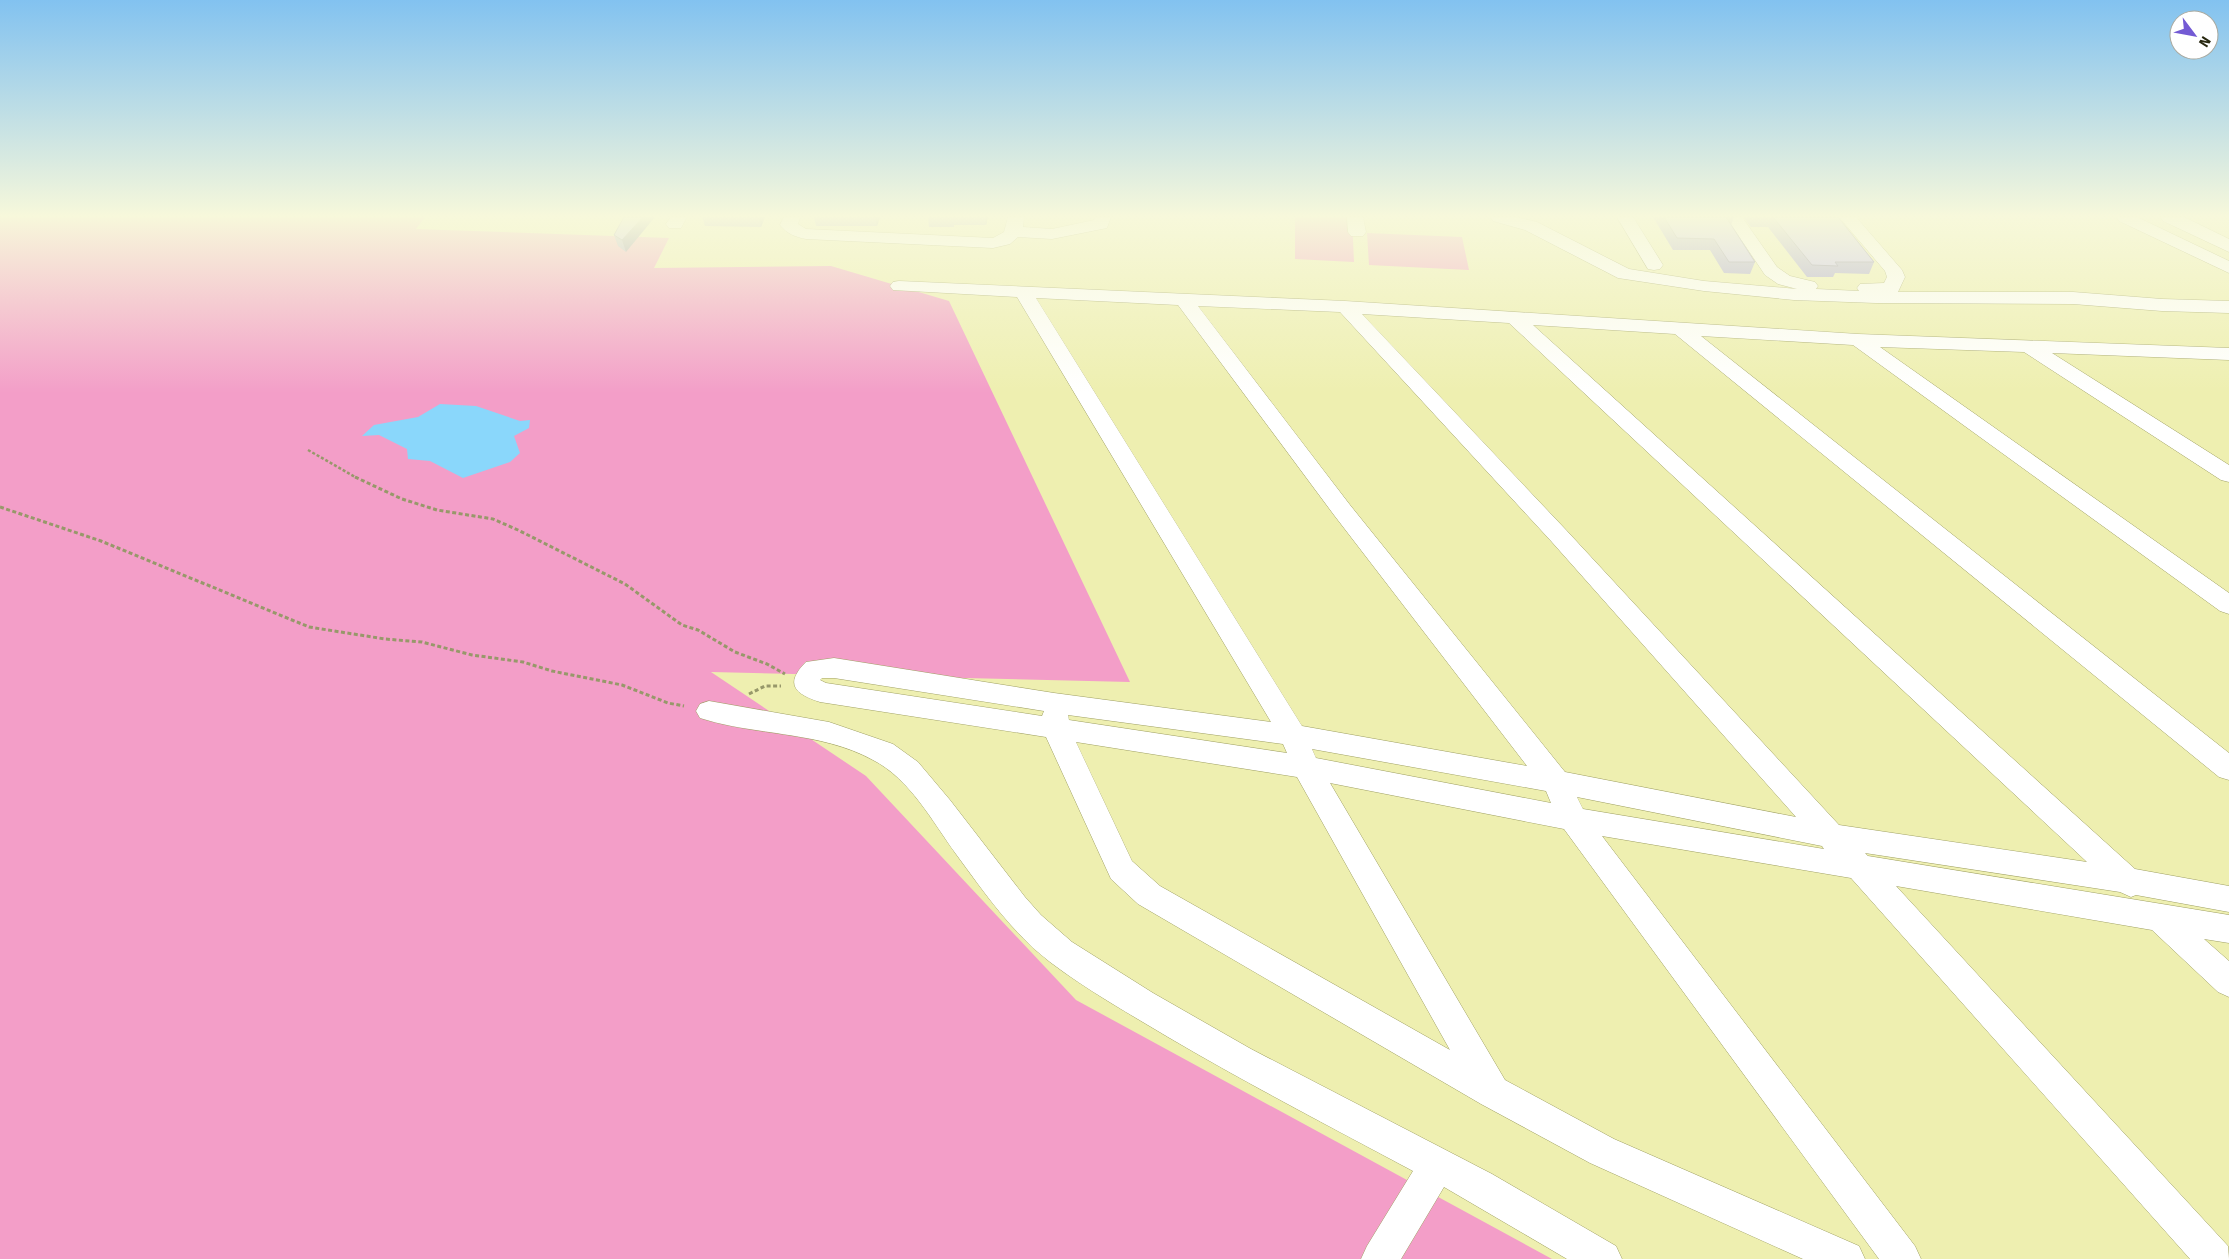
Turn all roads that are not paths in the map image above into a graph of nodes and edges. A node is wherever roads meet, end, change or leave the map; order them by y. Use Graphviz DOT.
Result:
graph roads {
  1 [pos="1636,276"];
  2 [pos="1778,276"];
  3 [pos="1895,276"];
  4 [pos="900,286"];
  5 [pos="1024,293"];
  6 [pos="1184,300"];
  7 [pos="1345,306"];
  8 [pos="2229,306"];
  9 [pos="1514,318"];
  10 [pos="1681,329"];
  11 [pos="1858,340"];
  12 [pos="2029,347"];
  13 [pos="2208,353"];
  14 [pos="2229,354"];
  15 [pos="2229,366"];
  16 [pos="2229,475"];
  17 [pos="2229,605"];
  18 [pos="809,687"];
  19 [pos="709,711"];
  20 [pos="1055,716"];
  21 [pos="1293,735"];
  22 [pos="1306,767"];
  23 [pos="2229,769"];
  24 [pos="1556,782"];
  25 [pos="1573,819"];
  26 [pos="1832,836"];
  27 [pos="1860,867"];
  28 [pos="2130,882"];
  29 [pos="2229,899"];
  30 [pos="2160,916"];
  31 [pos="2229,929"];
  32 [pos="2229,982"];
  33 [pos="1493,1092"];
  34 [pos="1437,1166"];
  35 [pos="1380,1259"];
  36 [pos="1603,1259"];
  37 [pos="1846,1259"];
  38 [pos="1902,1259"];
  39 [pos="2215,1259"];
  1 -- 8 [label="street"];
  2 -- 3 [label="street"];
  4 -- 5 [label="street"];
  5 -- 6 [label="street"];
  5 -- 21 [label="street"];
  6 -- 7 [label="street"];
  6 -- 24 [label="street"];
  7 -- 9 [label="street"];
  7 -- 26 [label="street"];
  9 -- 10 [label="street"];
  9 -- 28 [label="street"];
  10 -- 11 [label="street"];
  10 -- 23 [label="street"];
  11 -- 12 [label="street"];
  11 -- 17 [label="street"];
  12 -- 13 [label="street"];
  12 -- 16 [label="street"];
  13 -- 14 [label="street"];
  13 -- 15 [label="street"];
  18 -- 20 [label="street"];
  19 -- 34 [label="street"];
  20 -- 21 [label="street"];
  20 -- 22 [label="street"];
  20 -- 33 [label="street"];
  21 -- 22 [label="street"];
  21 -- 24 [label="street"];
  22 -- 25 [label="street"];
  22 -- 33 [label="street"];
  24 -- 25 [label="street"];
  24 -- 26 [label="street"];
  25 -- 27 [label="street"];
  25 -- 38 [label="street"];
  26 -- 27 [label="street"];
  26 -- 28 [label="street"];
  27 -- 30 [label="street"];
  27 -- 39 [label="street"];
  28 -- 29 [label="street"];
  28 -- 30 [label="street"];
  30 -- 31 [label="street"];
  30 -- 32 [label="street"];
  33 -- 37 [label="street"];
  34 -- 35 [label="street"];
  34 -- 36 [label="street"];
}
